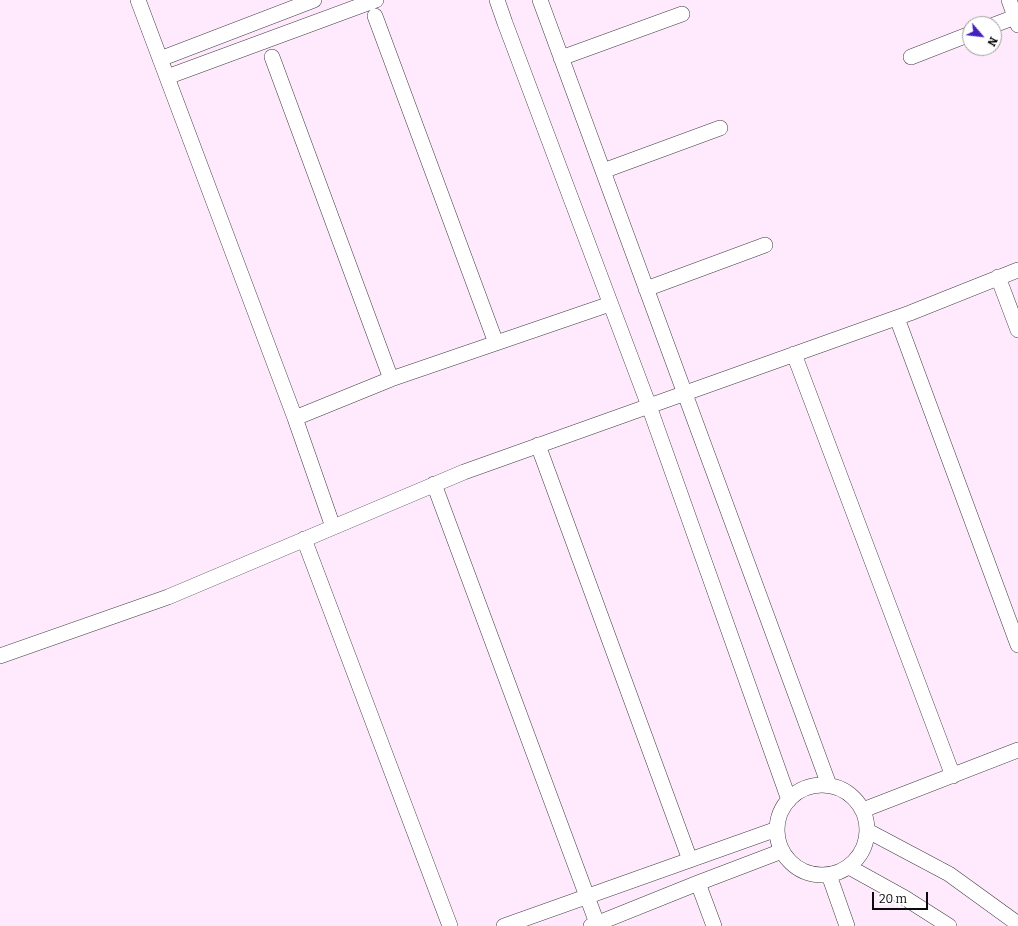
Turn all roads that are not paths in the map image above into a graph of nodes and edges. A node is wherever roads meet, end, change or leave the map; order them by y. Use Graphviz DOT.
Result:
graph roads {
  1 [pos="138,0"];
  2 [pos="314,0"];
  3 [pos="376,0"];
  4 [pos="497,0"];
  5 [pos="540,0"];
  6 [pos="1009,0"];
  7 [pos="682,14"];
  8 [pos="375,16"];
  9 [pos="1017,21"];
  10 [pos="1002,24"];
  11 [pos="962,37"];
  12 [pos="272,57"];
  13 [pos="911,57"];
  14 [pos="561,58"];
  15 [pos="160,59"];
  16 [pos="167,77"];
  17 [pos="720,128"];
  18 [pos="603,171"];
  19 [pos="765,245"];
  20 [pos="1018,270"];
  21 [pos="998,277"];
  22 [pos="646,289"];
  23 [pos="610,304"];
  24 [pos="897,318"];
  25 [pos="1018,330"];
  26 [pos="496,343"];
  27 [pos="794,354"];
  28 [pos="391,379"];
  29 [pos="685,393"];
  30 [pos="648,406"];
  31 [pos="296,418"];
  32 [pos="538,445"];
  33 [pos="434,484"];
  34 [pos="333,527"];
  35 [pos="304,539"];
  36 [pos="1018,645"];
  37 [pos="0,656"];
  38 [pos="1018,750"];
  39 [pos="952,776"];
  40 [pos="828,785"];
  41 [pos="789,800"];
  42 [pos="863,810"];
  43 [pos="777,829"];
  44 [pos="868,831"];
  45 [pos="782,851"];
  46 [pos="690,860"];
  47 [pos="848,867"];
  48 [pos="829,875"];
  49 [pos="698,883"];
  50 [pos="588,897"];
  51 [pos="1018,924"];
  52 [pos="596,925"];
  53 [pos="450,926"];
  54 [pos="504,926"];
  55 [pos="714,926"];
  56 [pos="847,926"];
  57 [pos="949,926"];
  1 -- 15 [label="street"];
  2 -- 15 [label="street"];
  3 -- 16 [label="street"];
  4 -- 23 [label="street"];
  5 -- 14 [label="street"];
  6 -- 9 [label="street"];
  7 -- 14 [label="street"];
  8 -- 26 [label="street"];
  9 -- 10 [label="street"];
  11 -- 13 [label="street"];
  12 -- 28 [label="street"];
  14 -- 18 [label="street"];
  15 -- 16 [label="street"];
  16 -- 31 [label="street"];
  17 -- 18 [label="street"];
  18 -- 22 [label="street"];
  19 -- 22 [label="street"];
  20 -- 21 [label="street"];
  21 -- 24 [label="street"];
  21 -- 25 [label="street"];
  22 -- 29 [label="street"];
  23 -- 26 [label="street"];
  23 -- 30 [label="street"];
  24 -- 27 [label="street"];
  24 -- 36 [label="street"];
  26 -- 28 [label="street"];
  27 -- 29 [label="street"];
  27 -- 39 [label="street"];
  28 -- 31 [label="street"];
  29 -- 30 [label="street"];
  29 -- 40 [label="street"];
  30 -- 32 [label="street"];
  30 -- 41 [label="street"];
  31 -- 34 [label="street"];
  32 -- 33 [label="street"];
  32 -- 46 [label="street"];
  33 -- 34 [label="street"];
  33 -- 50 [label="street"];
  34 -- 35 [label="street"];
  35 -- 37 [label="street"];
  35 -- 53 [label="street"];
  38 -- 39 [label="street"];
  39 -- 42 [label="street"];
  40 -- 41 [label="street"];
  40 -- 42 [label="street"];
  41 -- 43 [label="street"];
  42 -- 44 [label="street"];
  43 -- 45 [label="street"];
  43 -- 46 [label="street"];
  44 -- 47 [label="street"];
  44 -- 51 [label="street"];
  45 -- 48 [label="street"];
  45 -- 49 [label="street"];
  46 -- 50 [label="street"];
  47 -- 48 [label="street"];
  47 -- 57 [label="street"];
  48 -- 56 [label="street"];
  49 -- 52 [label="street"];
  49 -- 55 [label="street"];
  50 -- 52 [label="street"];
  50 -- 54 [label="street"];
}
